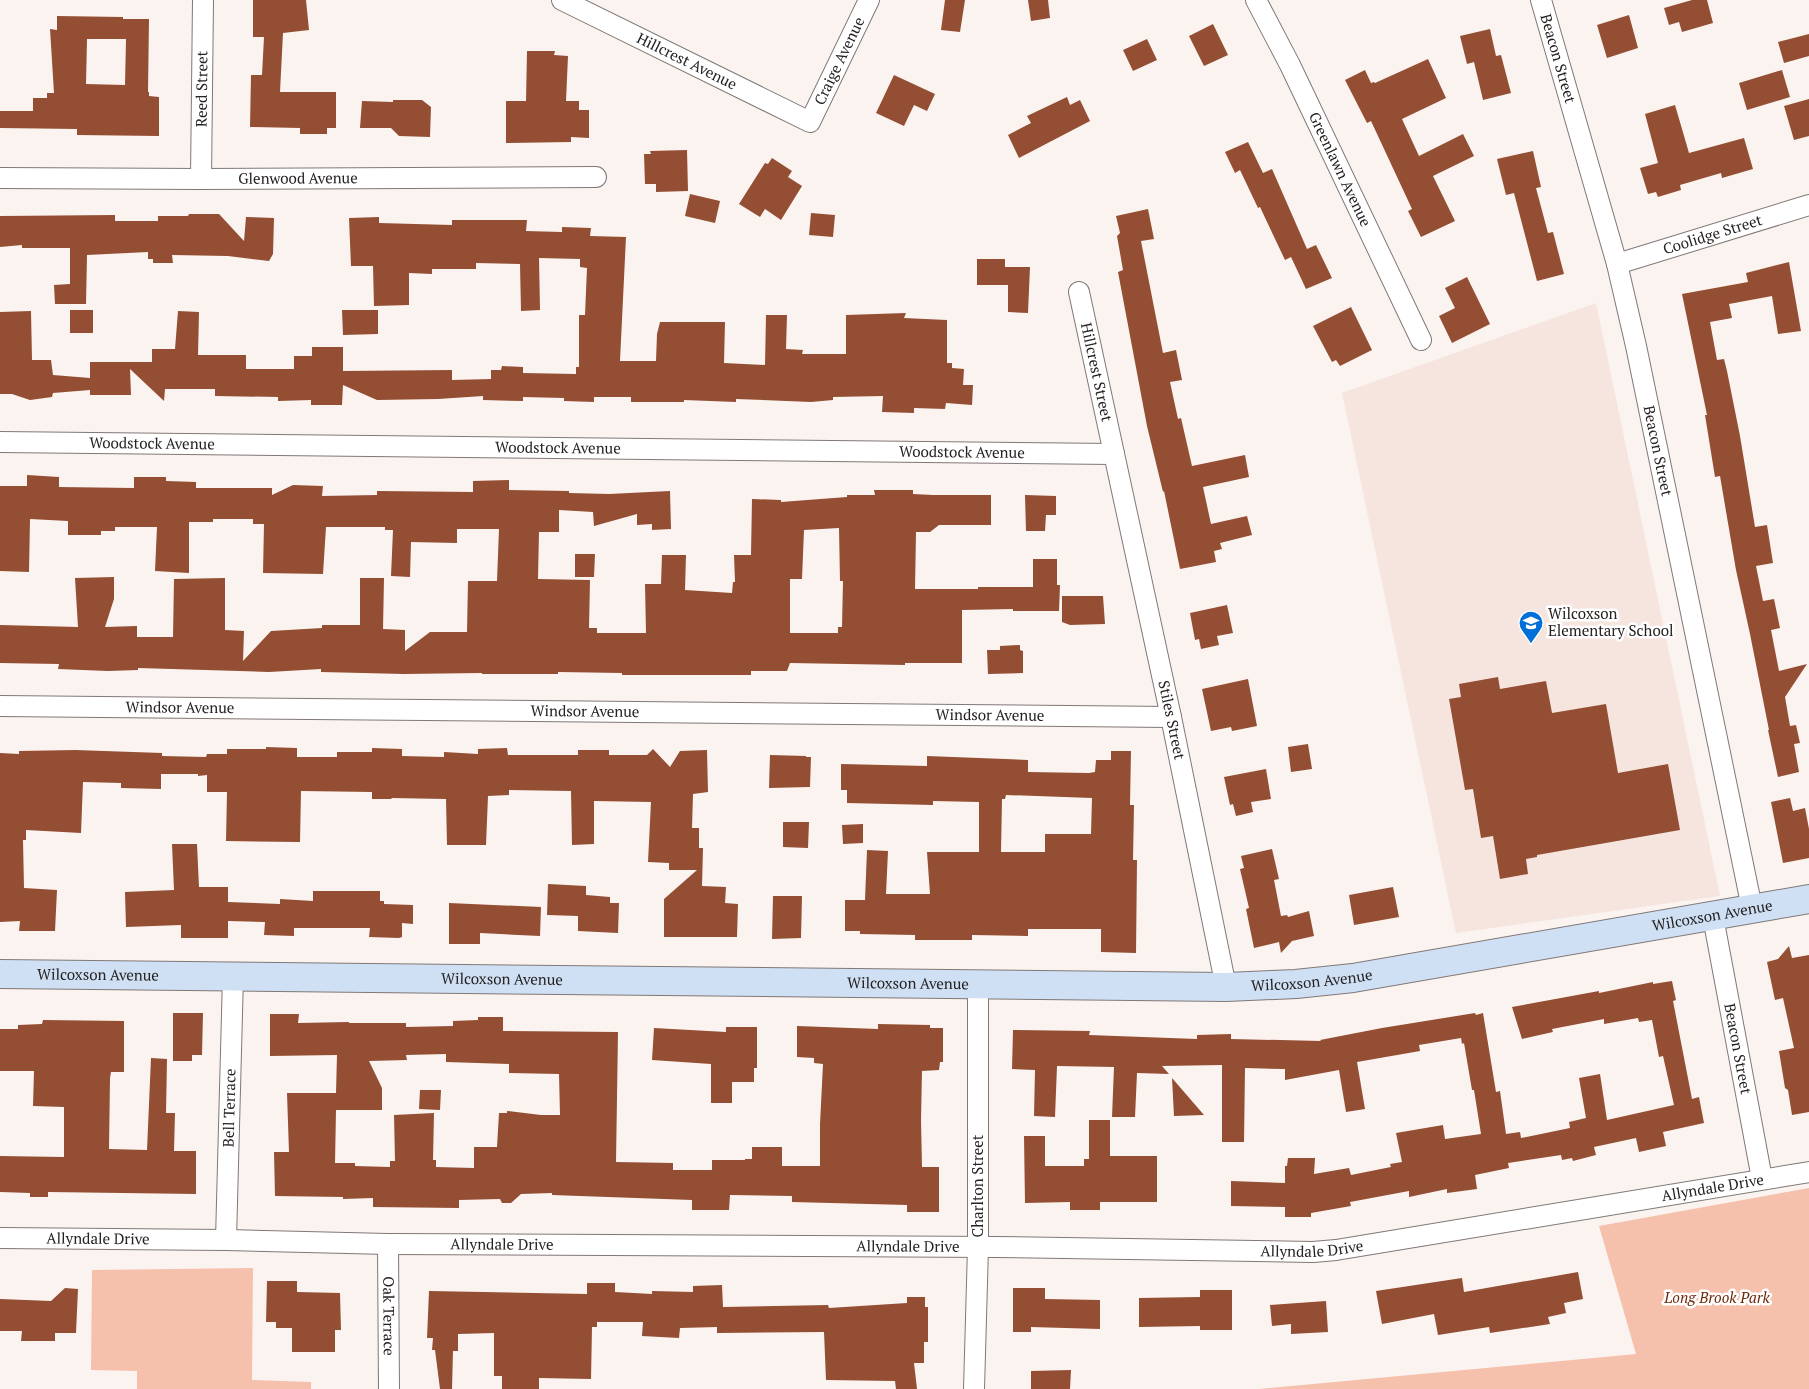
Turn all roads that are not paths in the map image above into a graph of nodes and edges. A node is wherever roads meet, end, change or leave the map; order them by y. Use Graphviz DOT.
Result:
graph roads {
  1 [pos="203,0"];
  2 [pos="562,0"];
  3 [pos="869,0"];
  4 [pos="1256,0"];
  5 [pos="1541,0"];
  6 [pos="810,122"];
  7 [pos="596,177"];
  8 [pos="0,178"];
  9 [pos="201,179"];
  10 [pos="1809,206"];
  11 [pos="1617,264"];
  12 [pos="1079,292"];
  13 [pos="1421,340"];
  14 [pos="0,442"];
  15 [pos="1114,454"];
  16 [pos="0,706"];
  17 [pos="1171,717"];
  18 [pos="1809,899"];
  19 [pos="1752,908"];
  20 [pos="1713,917"];
  21 [pos="0,974"];
  22 [pos="233,976"];
  23 [pos="978,984"];
  24 [pos="1226,987"];
  25 [pos="1809,1172"];
  26 [pos="1762,1179"];
  27 [pos="0,1238"];
  28 [pos="226,1240"];
  29 [pos="388,1244"];
  30 [pos="978,1247"];
  31 [pos="390,1389"];
  32 [pos="974,1389"];
  1 -- 9 [label="street, Reed Street"];
  2 -- 6 [label="street, Hillcrest Avenue"];
  3 -- 6 [label="street, Craige Avenue"];
  4 -- 13 [label="street, Greenlawn Avenue"];
  5 -- 11 [label="street, Beacon Street"];
  7 -- 9 [label="street, Glenwood Avenue"];
  8 -- 9 [label="street, Glenwood Avenue"];
  10 -- 11 [label="street, Coolidge Street"];
  11 -- 19 [label="street, Beacon Street"];
  12 -- 15 [label="street, Hillcrest Street"];
  14 -- 15 [label="street, Woodstock Avenue"];
  15 -- 17 [label="street, Stiles Street"];
  16 -- 17 [label="street, Windsor Avenue"];
  17 -- 24 [label="street, Stiles Street"];
  18 -- 19 [label="street, Wilcoxson Avenue"];
  19 -- 20 [label="street, Wilcoxson Avenue"];
  20 -- 24 [label="street, Wilcoxson Avenue"];
  20 -- 26 [label="street, Beacon Street"];
  21 -- 22 [label="street, Wilcoxson Avenue"];
  22 -- 23 [label="street, Wilcoxson Avenue"];
  22 -- 28 [label="street, Bell Terrace"];
  23 -- 24 [label="street, Wilcoxson Avenue"];
  23 -- 30 [label="street, Charlton Street"];
  25 -- 26 [label="street, Allyndale Drive"];
  26 -- 30 [label="street, Allyndale Drive"];
  27 -- 28 [label="street, Allyndale Drive"];
  28 -- 29 [label="street, Allyndale Drive"];
  29 -- 30 [label="street, Allyndale Drive"];
  29 -- 31 [label="street, Oak Terrace"];
  30 -- 32 [label="street, Charlton Street"];
}
